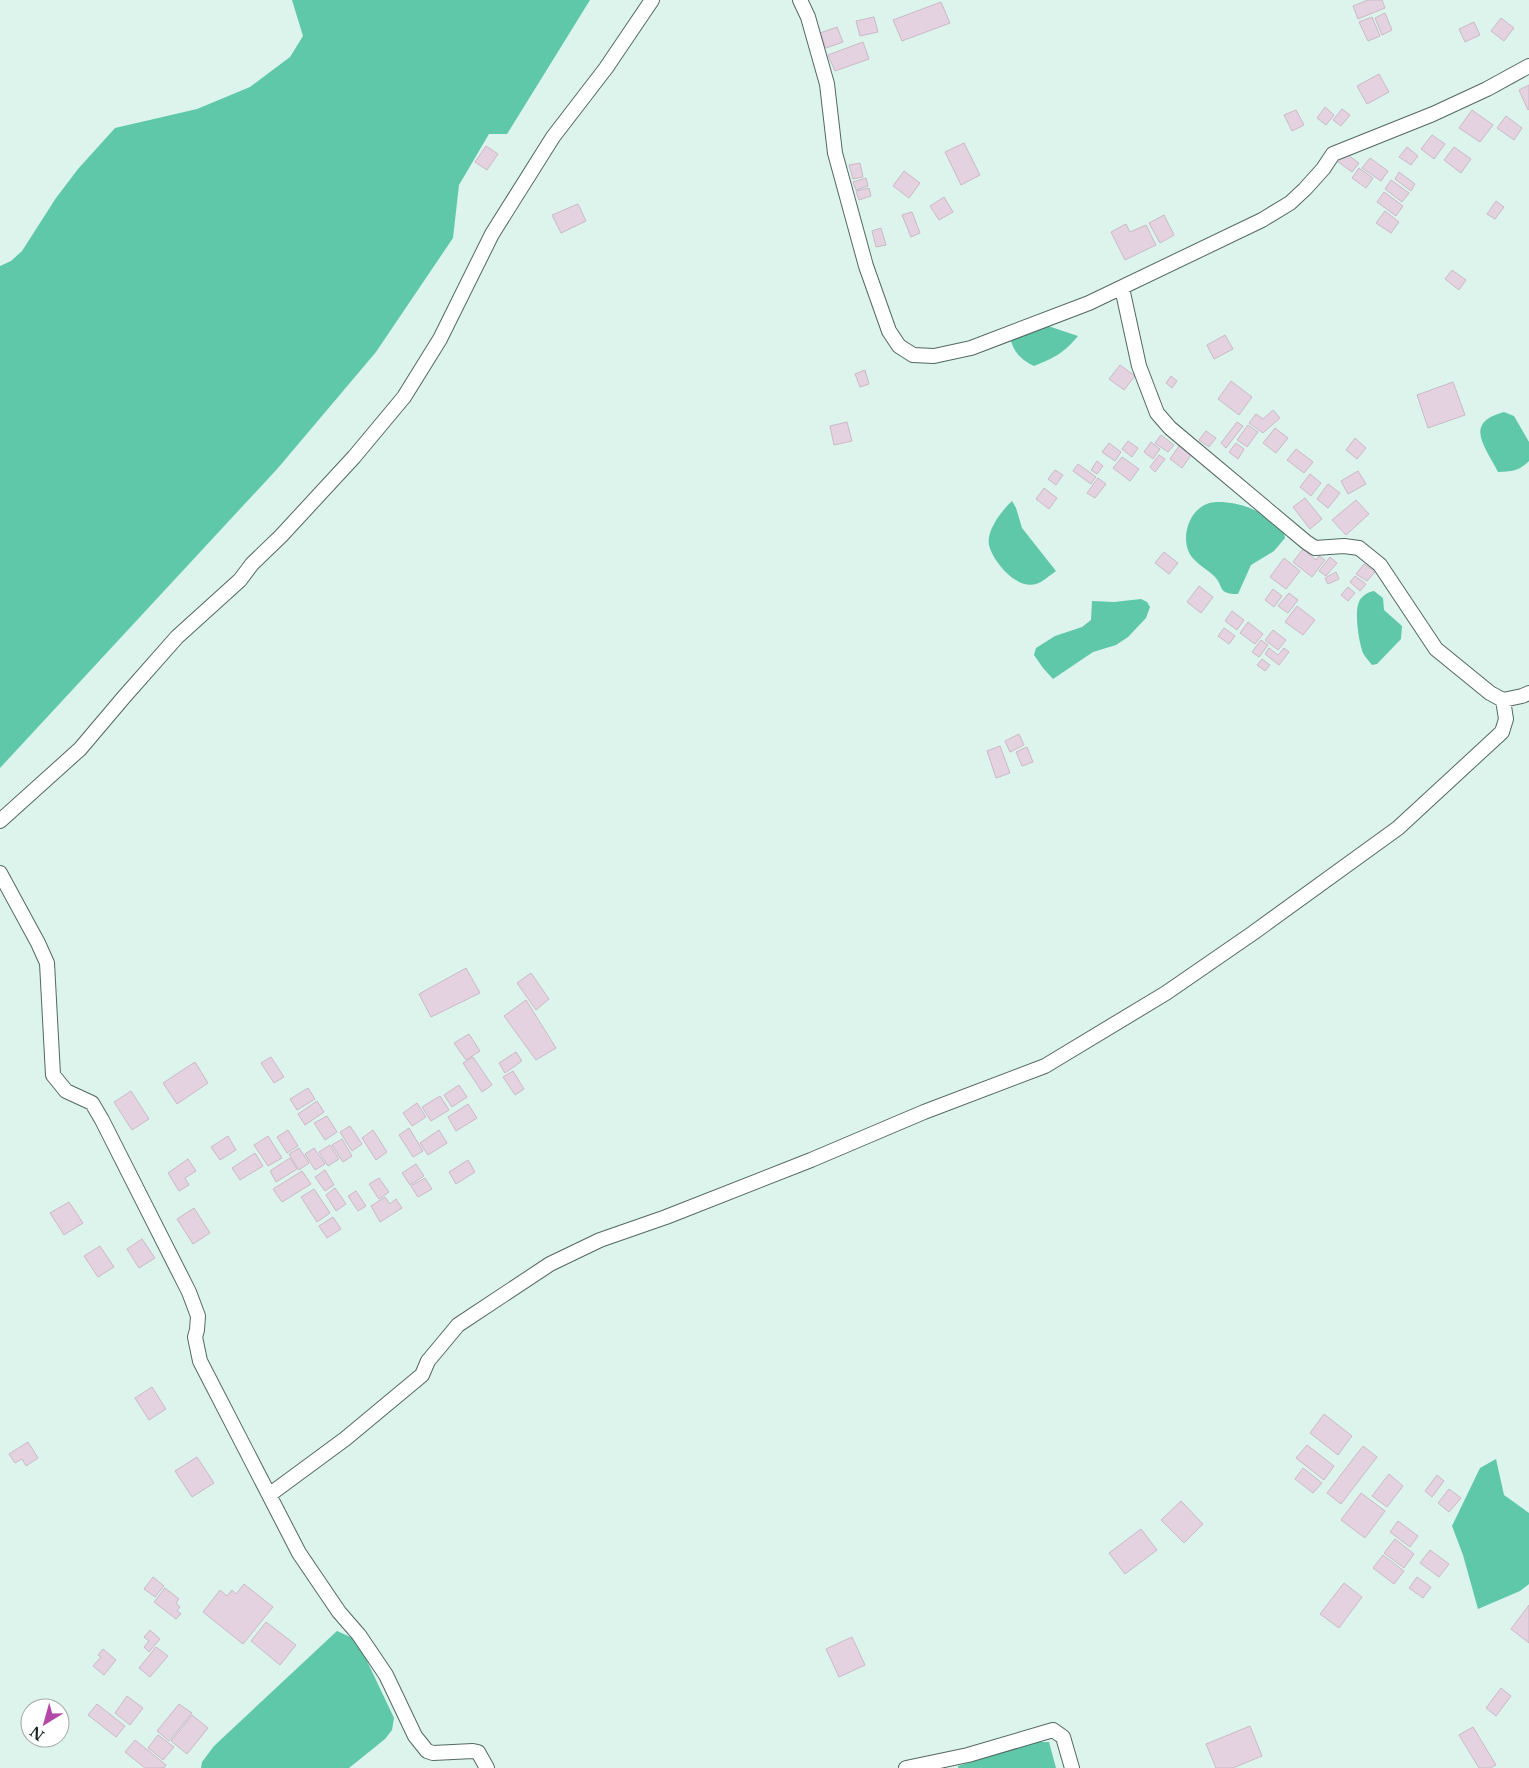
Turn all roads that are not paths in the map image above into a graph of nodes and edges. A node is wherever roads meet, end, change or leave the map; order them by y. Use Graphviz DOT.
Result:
graph roads {
  1 [pos="652,0"];
  2 [pos="800,0"];
  3 [pos="1529,66"];
  4 [pos="1122,288"];
  5 [pos="1529,693"];
  6 [pos="1503,700"];
  7 [pos="0,821"];
  8 [pos="0,873"];
  9 [pos="269,1495"];
  10 [pos="487,1768"];
  11 [pos="906,1768"];
  12 [pos="1072,1768"];
  1 -- 7 [label="street"];
  2 -- 4 [label="street"];
  3 -- 4 [label="street"];
  4 -- 6 [label="street"];
  5 -- 6 [label="street"];
  6 -- 9 [label="street"];
  8 -- 9 [label="street"];
  9 -- 10 [label="street"];
  11 -- 12 [label="street"];
}
